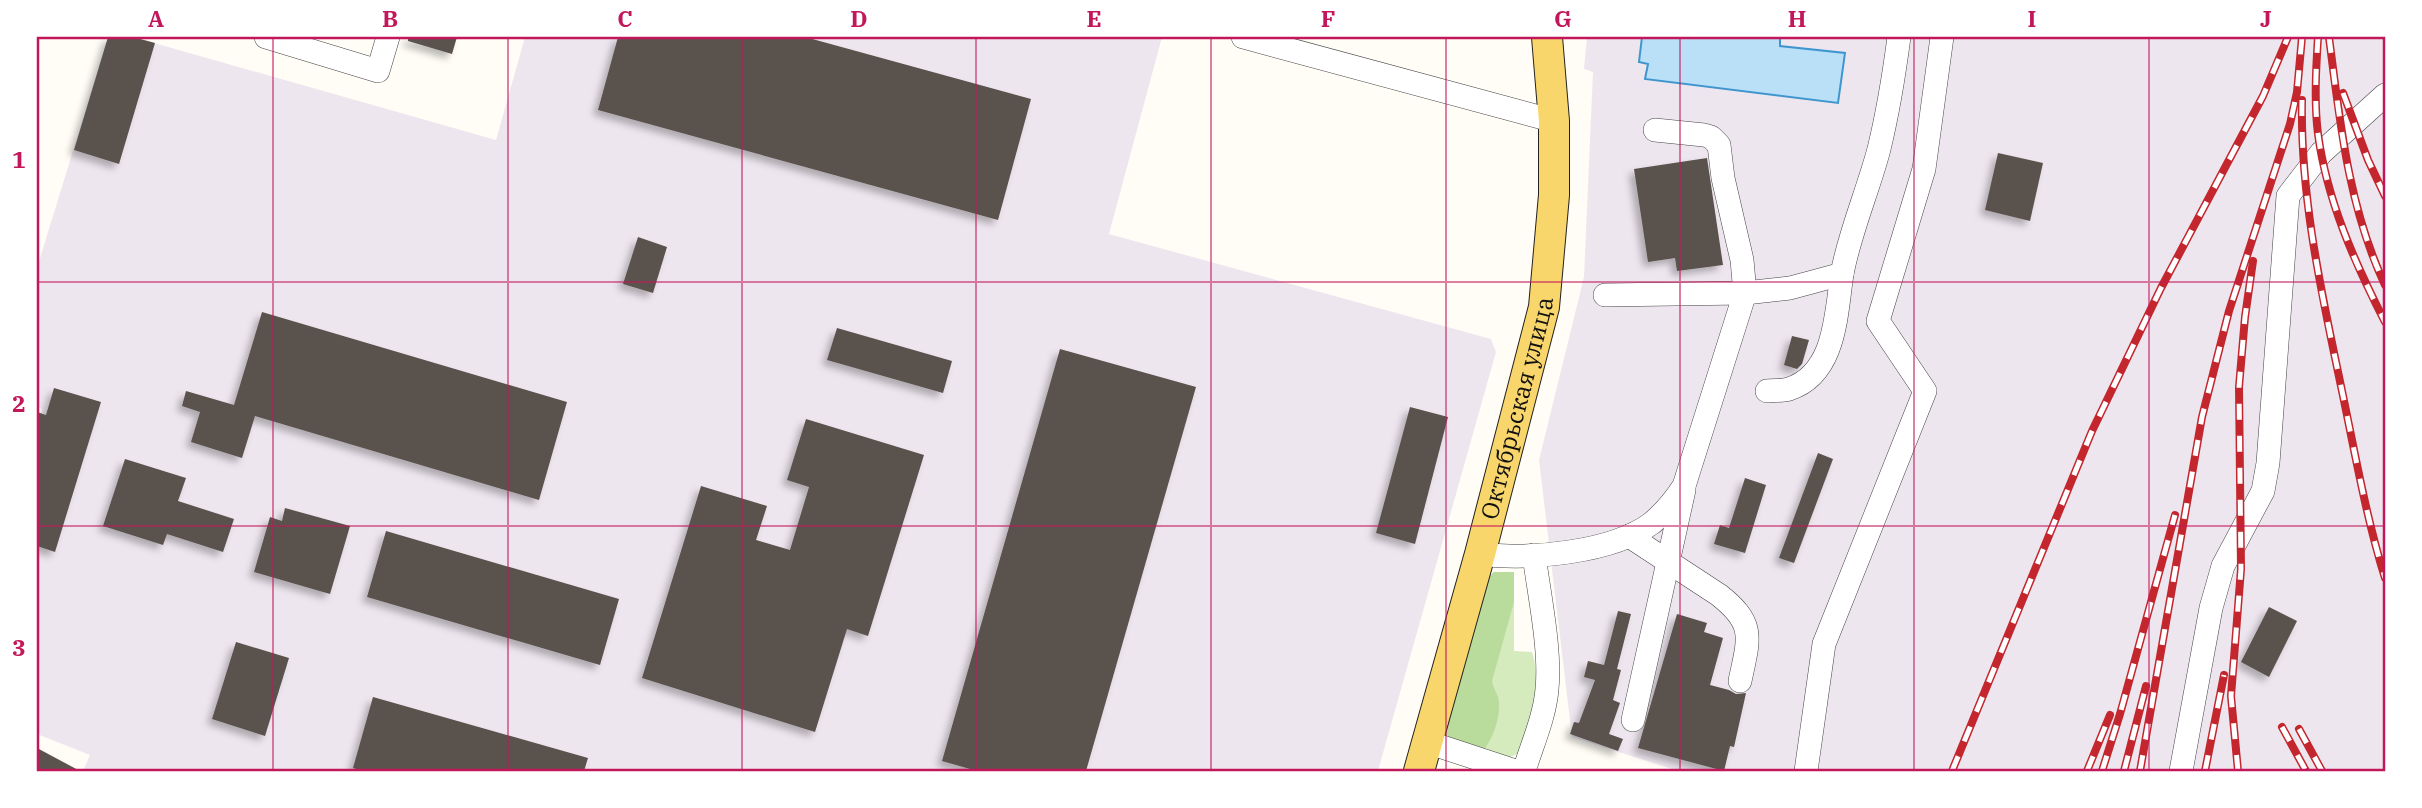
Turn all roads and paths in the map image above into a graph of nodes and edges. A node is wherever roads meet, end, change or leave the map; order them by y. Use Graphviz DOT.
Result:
graph roads {
  1 [pos="266,37"];
  2 [pos="388,37"];
  3 [pos="1243,37"];
  4 [pos="1547,37"];
  5 [pos="1899,37"];
  6 [pos="1942,37"];
  7 [pos="2382,104"];
  8 [pos="1554,121"];
  9 [pos="1655,130"];
  10 [pos="1842,274"];
  11 [pos="1745,293"];
  12 [pos="1605,295"];
  13 [pos="1767,391"];
  14 [pos="1685,486"];
  15 [pos="1629,536"];
  16 [pos="1480,554"];
  17 [pos="1534,555"];
  18 [pos="1669,562"];
  19 [pos="1740,681"];
  20 [pos="1633,720"];
  21 [pos="1427,742"];
  22 [pos="1419,771"];
  23 [pos="1515,771"];
  24 [pos="1524,771"];
  25 [pos="1807,771"];
  26 [pos="2181,771"];
  1 -- 2 [label="street"];
  3 -- 8 [label="street"];
  4 -- 8 [label="main road, Октябрьская улица"];
  5 -- 10 [label="street"];
  6 -- 25 [label="street"];
  7 -- 26 [label="street"];
  8 -- 16 [label="main road, Октябрьская улица"];
  9 -- 11 [label="street"];
  10 -- 11 [label="street"];
  10 -- 13 [label="street"];
  11 -- 12 [label="street"];
  11 -- 14 [label="street"];
  14 -- 15 [label="street"];
  14 -- 18 [label="street"];
  15 -- 17 [label="street"];
  15 -- 18 [label="street"];
  16 -- 17 [label="street"];
  16 -- 21 [label="main road, Октябрьская улица"];
  17 -- 24 [label="street"];
  18 -- 19 [label="street"];
  18 -- 20 [label="street"];
  21 -- 22 [label="main road, Октябрьская улица"];
  21 -- 23 [label="street"];
}
